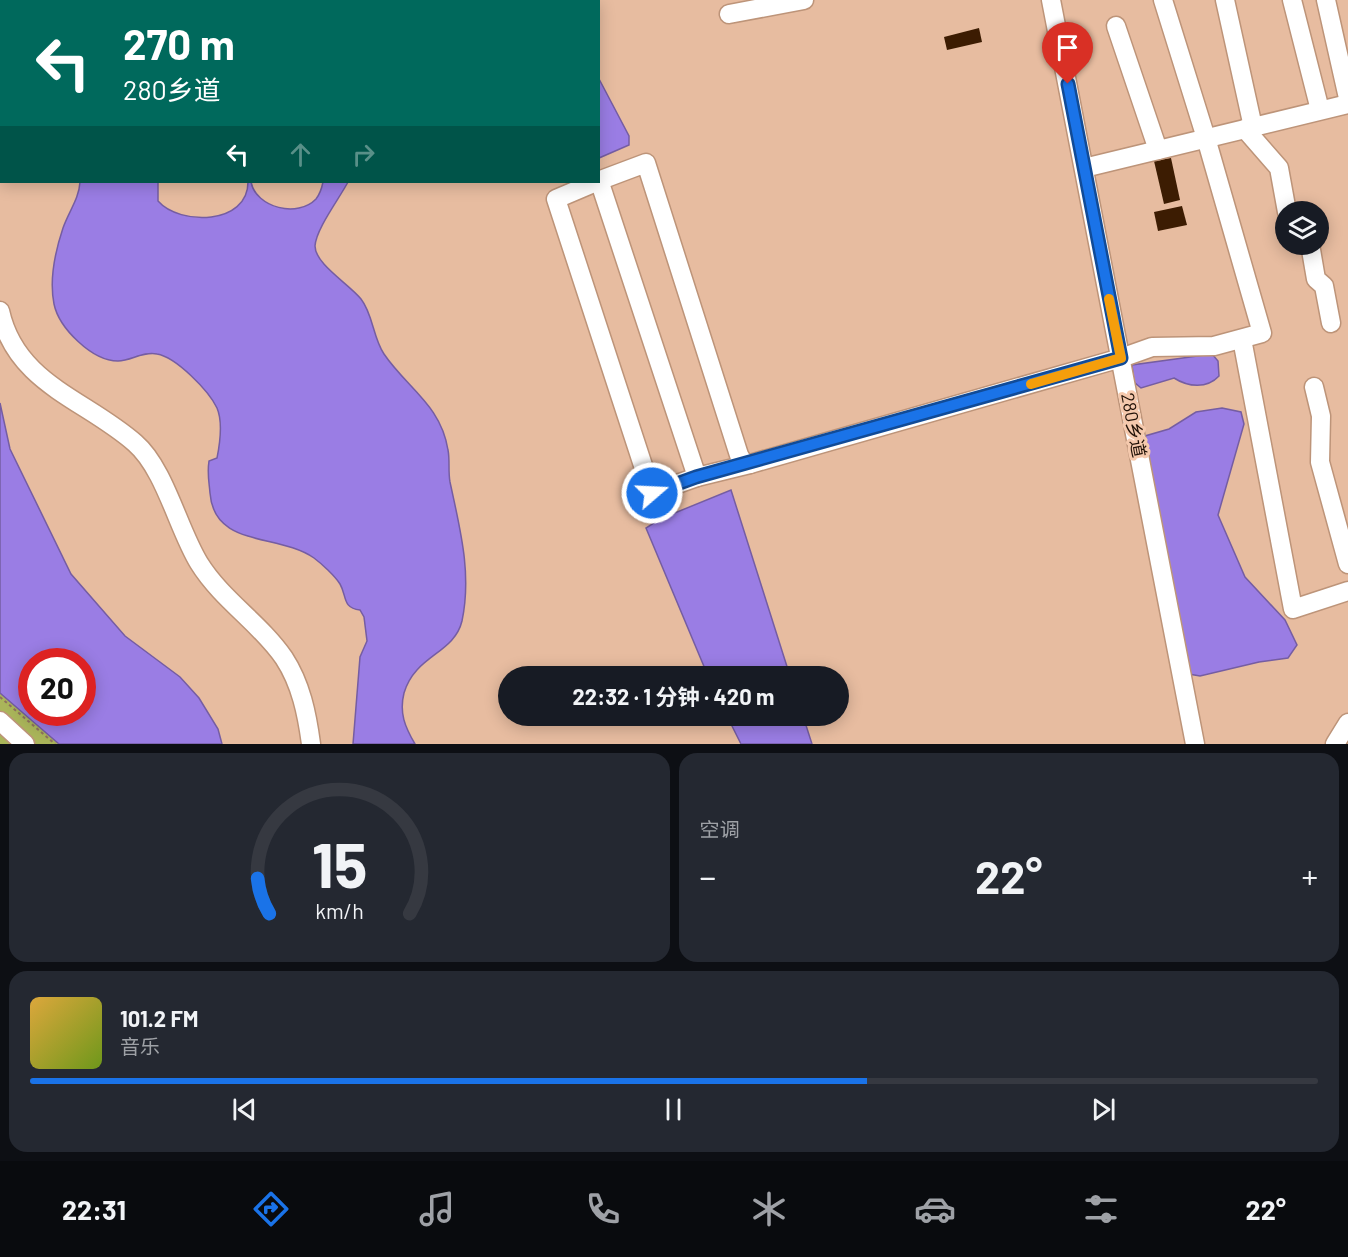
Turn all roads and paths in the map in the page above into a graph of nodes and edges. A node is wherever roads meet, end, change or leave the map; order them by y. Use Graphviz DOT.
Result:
graph roads {
  1 [pos="804,0"];
  2 [pos="1051,0"];
  3 [pos="1163,0"];
  4 [pos="1225,0"];
  5 [pos="1293,0"];
  6 [pos="1326,0"];
  7 [pos="729,14"];
  8 [pos="1116,26"];
  9 [pos="1348,98"];
  10 [pos="1348,104"];
  11 [pos="1320,110"];
  12 [pos="1249,128"];
  13 [pos="1206,138"];
  14 [pos="1158,150"];
  15 [pos="1084,168"];
  16 [pos="600,180"];
  17 [pos="593,183"];
  18 [pos="599,183"];
  19 [pos="1285,201"];
  20 [pos="1312,255"];
  21 [pos="0,311"];
  22 [pos="1331,323"];
  23 [pos="1242,339"];
  24 [pos="1121,358"];
  25 [pos="1314,387"];
  26 [pos="750,464"];
  27 [pos="696,477"];
  28 [pos="1348,564"];
  29 [pos="1348,591"];
  30 [pos="0,697"];
  31 [pos="0,721"];
  32 [pos="1348,723"];
  33 [pos="25,744"];
  34 [pos="55,744"];
  35 [pos="311,744"];
  36 [pos="1195,744"];
  37 [pos="1335,744"];
  1 -- 7 [label="street"];
  2 -- 15 [label="street, 280乡道"];
  3 -- 13 [label="street"];
  4 -- 12 [label="street"];
  5 -- 11 [label="street"];
  6 -- 9 [label="street"];
  8 -- 14 [label="street"];
  10 -- 11 [label="street"];
  11 -- 12 [label="street"];
  12 -- 13 [label="street"];
  12 -- 19 [label="street"];
  13 -- 14 [label="street"];
  13 -- 23 [label="street"];
  14 -- 15 [label="street"];
  15 -- 24 [label="street, 280乡道"];
  16 -- 26 [label="street"];
  17 -- 27 [label="street"];
  18 -- 27 [label="street"];
  20 -- 22 [label="street"];
  21 -- 35 [label="street"];
  23 -- 24 [label="street"];
  23 -- 29 [label="street"];
  24 -- 26 [label="street"];
  24 -- 36 [label="street, 280乡道"];
  25 -- 28 [label="street"];
  26 -- 27 [label="street"];
  30 -- 34 [label="path"];
  31 -- 33 [label="street"];
  32 -- 37 [label="street"];
}
